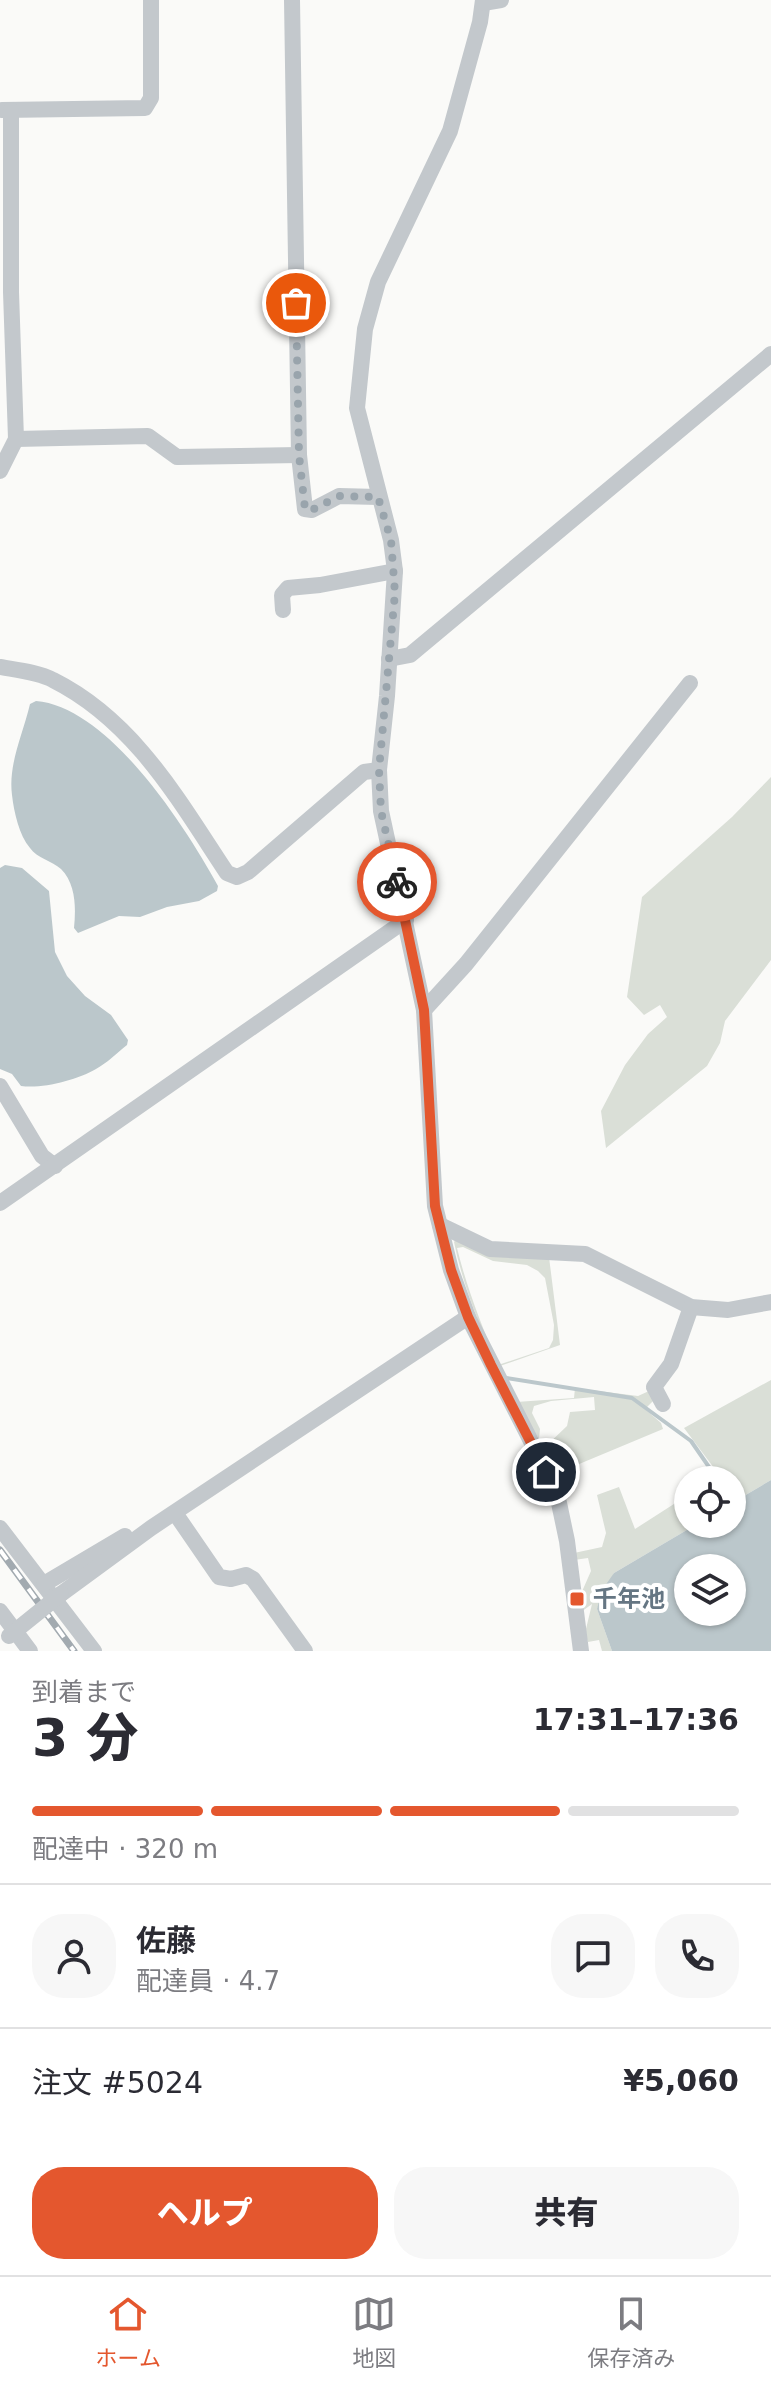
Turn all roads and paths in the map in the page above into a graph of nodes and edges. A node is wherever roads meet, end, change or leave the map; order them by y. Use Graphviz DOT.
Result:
graph roads {
  1 [pos="151,0"];
  2 [pos="292,0"];
  3 [pos="501,0"];
  4 [pos="483,1"];
  5 [pos="5,110"];
  6 [pos="6,292"];
  7 [pos="771,354"];
  8 [pos="16,439"];
  9 [pos="299,455"];
  10 [pos="0,471"];
  11 [pos="378,497"];
  12 [pos="395,571"];
  13 [pos="283,610"];
  14 [pos="389,659"];
  15 [pos="0,667"];
  16 [pos="690,683"];
  17 [pos="379,770"];
  18 [pos="406,920"];
  19 [pos="424,1010"];
  20 [pos="0,1086"];
  21 [pos="55,1166"];
  22 [pos="0,1203"];
  23 [pos="440,1225"];
  24 [pos="771,1302"];
  25 [pos="691,1307"];
  26 [pos="468,1317"];
  27 [pos="663,1404"];
  28 [pos="175,1513"];
  29 [pos="0,1528"];
  30 [pos="151,1528"];
  31 [pos="44,1584"];
  32 [pos="10,1634"];
  33 [pos="94,1651"];
  34 [pos="305,1651"];
  35 [pos="581,1651"];
  1 -- 5 [label="street"];
  2 -- 9 [label="street"];
  3 -- 4 [label="street"];
  4 -- 11 [label="street"];
  5 -- 6 [label="street"];
  6 -- 8 [label="street"];
  7 -- 14 [label="street"];
  8 -- 9 [label="street"];
  8 -- 10 [label="street"];
  9 -- 11 [label="street"];
  11 -- 12 [label="street"];
  12 -- 13 [label="street"];
  12 -- 14 [label="street"];
  14 -- 17 [label="street"];
  15 -- 17 [label="street"];
  16 -- 19 [label="street"];
  17 -- 18 [label="street"];
  18 -- 19 [label="street"];
  18 -- 21 [label="street"];
  19 -- 23 [label="street"];
  20 -- 21 [label="street"];
  21 -- 22 [label="street"];
  23 -- 25 [label="street"];
  23 -- 26 [label="street"];
  24 -- 25 [label="street"];
  25 -- 27 [label="street"];
  26 -- 28 [label="street"];
  26 -- 35 [label="street"];
  28 -- 30 [label="street"];
  28 -- 34 [label="street"];
  29 -- 31 [label="street"];
  30 -- 31 [label="street"];
  30 -- 32 [label="street, bridge"];
  31 -- 33 [label="street"];
}
